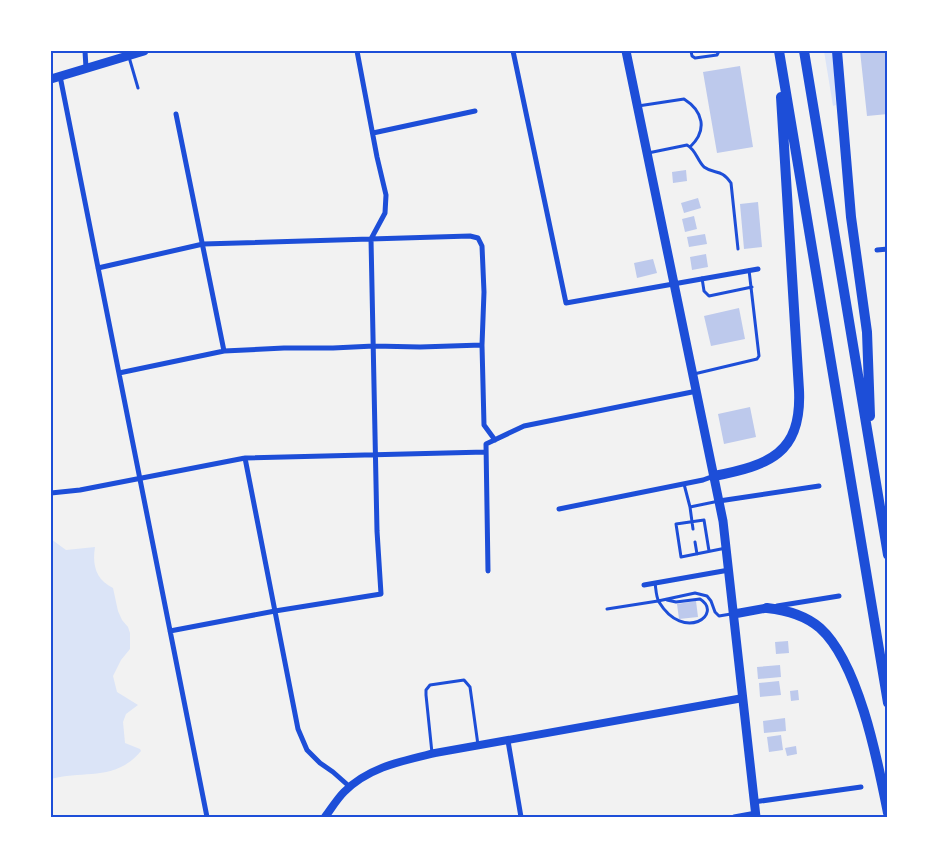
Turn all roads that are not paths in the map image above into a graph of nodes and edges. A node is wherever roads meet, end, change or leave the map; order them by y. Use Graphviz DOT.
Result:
graph roads {
  1 [pos="85,51"];
  2 [pos="144,51"];
  3 [pos="357,51"];
  4 [pos="513,51"];
  5 [pos="626,51"];
  6 [pos="691,51"];
  7 [pos="718,51"];
  8 [pos="779,51"];
  9 [pos="804,51"];
  10 [pos="838,51"];
  11 [pos="128,56"];
  12 [pos="86,68"];
  13 [pos="56,77"];
  14 [pos="138,88"];
  15 [pos="637,106"];
  16 [pos="475,111"];
  17 [pos="176,114"];
  18 [pos="372,133"];
  19 [pos="690,147"];
  20 [pos="647,153"];
  21 [pos="371,239"];
  22 [pos="202,244"];
  23 [pos="888,249"];
  24 [pos="738,250"];
  25 [pos="877,250"];
  26 [pos="98,268"];
  27 [pos="758,269"];
  28 [pos="749,270"];
  29 [pos="702,278"];
  30 [pos="674,283"];
  31 [pos="752,287"];
  32 [pos="482,345"];
  33 [pos="374,346"];
  34 [pos="224,351"];
  35 [pos="119,373"];
  36 [pos="693,374"];
  37 [pos="697,391"];
  38 [pos="495,440"];
  39 [pos="486,452"];
  40 [pos="375,455"];
  41 [pos="871,457"];
  42 [pos="245,458"];
  43 [pos="714,476"];
  44 [pos="140,477"];
  45 [pos="684,483"];
  46 [pos="819,486"];
  47 [pos="51,493"];
  48 [pos="720,501"];
  49 [pos="690,507"];
  50 [pos="559,509"];
  51 [pos="692,521"];
  52 [pos="693,529"];
  53 [pos="695,542"];
  54 [pos="726,548"];
  55 [pos="709,551"];
  56 [pos="697,554"];
  57 [pos="888,555"];
  58 [pos="729,570"];
  59 [pos="488,571"];
  60 [pos="655,583"];
  61 [pos="644,585"];
  62 [pos="839,596"];
  63 [pos="665,599"];
  64 [pos="658,601"];
  65 [pos="767,608"];
  66 [pos="607,609"];
  67 [pos="275,611"];
  68 [pos="734,614"];
  69 [pos="170,631"];
  70 [pos="743,698"];
  71 [pos="888,703"];
  72 [pos="508,740"];
  73 [pos="478,746"];
  74 [pos="432,754"];
  75 [pos="862,786"];
  76 [pos="350,787"];
  77 [pos="754,802"];
  78 [pos="888,813"];
  79 [pos="756,815"];
  80 [pos="207,817"];
  81 [pos="326,817"];
  82 [pos="521,817"];
  83 [pos="734,817"];
  1 -- 12 [label="street"];
  2 -- 11 [label="main road"];
  3 -- 18 [label="street"];
  4 -- 30 [label="street"];
  5 -- 15 [label="main road"];
  6 -- 7 [label="lane"];
  8 -- 43 [label="highway"];
  8 -- 71 [label="highway"];
  9 -- 41 [label="highway"];
  10 -- 41 [label="highway"];
  11 -- 12 [label="main road"];
  11 -- 14 [label="lane"];
  12 -- 13 [label="main road"];
  13 -- 26 [label="street"];
  15 -- 19 [label="lane"];
  15 -- 20 [label="main road"];
  16 -- 18 [label="street"];
  17 -- 22 [label="street"];
  18 -- 21 [label="street"];
  19 -- 20 [label="lane"];
  19 -- 24 [label="lane"];
  20 -- 30 [label="main road"];
  21 -- 22 [label="street"];
  21 -- 32 [label="street"];
  21 -- 33 [label="street"];
  22 -- 26 [label="street"];
  22 -- 34 [label="street"];
  23 -- 25 [label="street"];
  26 -- 35 [label="street"];
  27 -- 28 [label="street"];
  28 -- 29 [label="street"];
  28 -- 31 [label="lane"];
  29 -- 30 [label="street"];
  29 -- 31 [label="lane"];
  30 -- 36 [label="main road"];
  31 -- 36 [label="lane"];
  32 -- 33 [label="street"];
  32 -- 38 [label="street"];
  33 -- 34 [label="street"];
  33 -- 40 [label="street"];
  34 -- 35 [label="street"];
  35 -- 44 [label="street"];
  36 -- 37 [label="main road"];
  37 -- 38 [label="street"];
  37 -- 43 [label="main road"];
  38 -- 39 [label="street"];
  39 -- 40 [label="street"];
  39 -- 59 [label="street"];
  40 -- 42 [label="street"];
  40 -- 67 [label="street"];
  41 -- 57 [label="highway"];
  42 -- 44 [label="street"];
  42 -- 67 [label="street"];
  43 -- 45 [label="street"];
  43 -- 48 [label="main road"];
  44 -- 47 [label="street"];
  44 -- 69 [label="street"];
  45 -- 49 [label="lane"];
  45 -- 50 [label="street"];
  46 -- 48 [label="street"];
  48 -- 49 [label="lane"];
  48 -- 54 [label="main road"];
  49 -- 51 [label="lane"];
  51 -- 52 [label="lane"];
  51 -- 55 [label="lane"];
  51 -- 56 [label="lane"];
  53 -- 56 [label="lane"];
  54 -- 55 [label="lane"];
  54 -- 58 [label="main road"];
  55 -- 56 [label="lane"];
  58 -- 60 [label="street"];
  58 -- 68 [label="main road"];
  60 -- 61 [label="street"];
  60 -- 64 [label="lane"];
  62 -- 65 [label="street"];
  63 -- 64 [label="lane"];
  63 -- 64 [label="lane"];
  63 -- 68 [label="lane"];
  64 -- 66 [label="lane"];
  65 -- 68 [label="main road"];
  65 -- 78 [label="highway"];
  67 -- 69 [label="street"];
  67 -- 76 [label="street"];
  68 -- 70 [label="main road"];
  69 -- 80 [label="street"];
  70 -- 72 [label="street"];
  70 -- 77 [label="main road"];
  72 -- 73 [label="street"];
  72 -- 82 [label="street"];
  73 -- 74 [label="street"];
  73 -- 74 [label="lane"];
  74 -- 76 [label="street"];
  75 -- 77 [label="street"];
  76 -- 81 [label="street"];
  77 -- 79 [label="main road"];
  79 -- 83 [label="street"];
}
